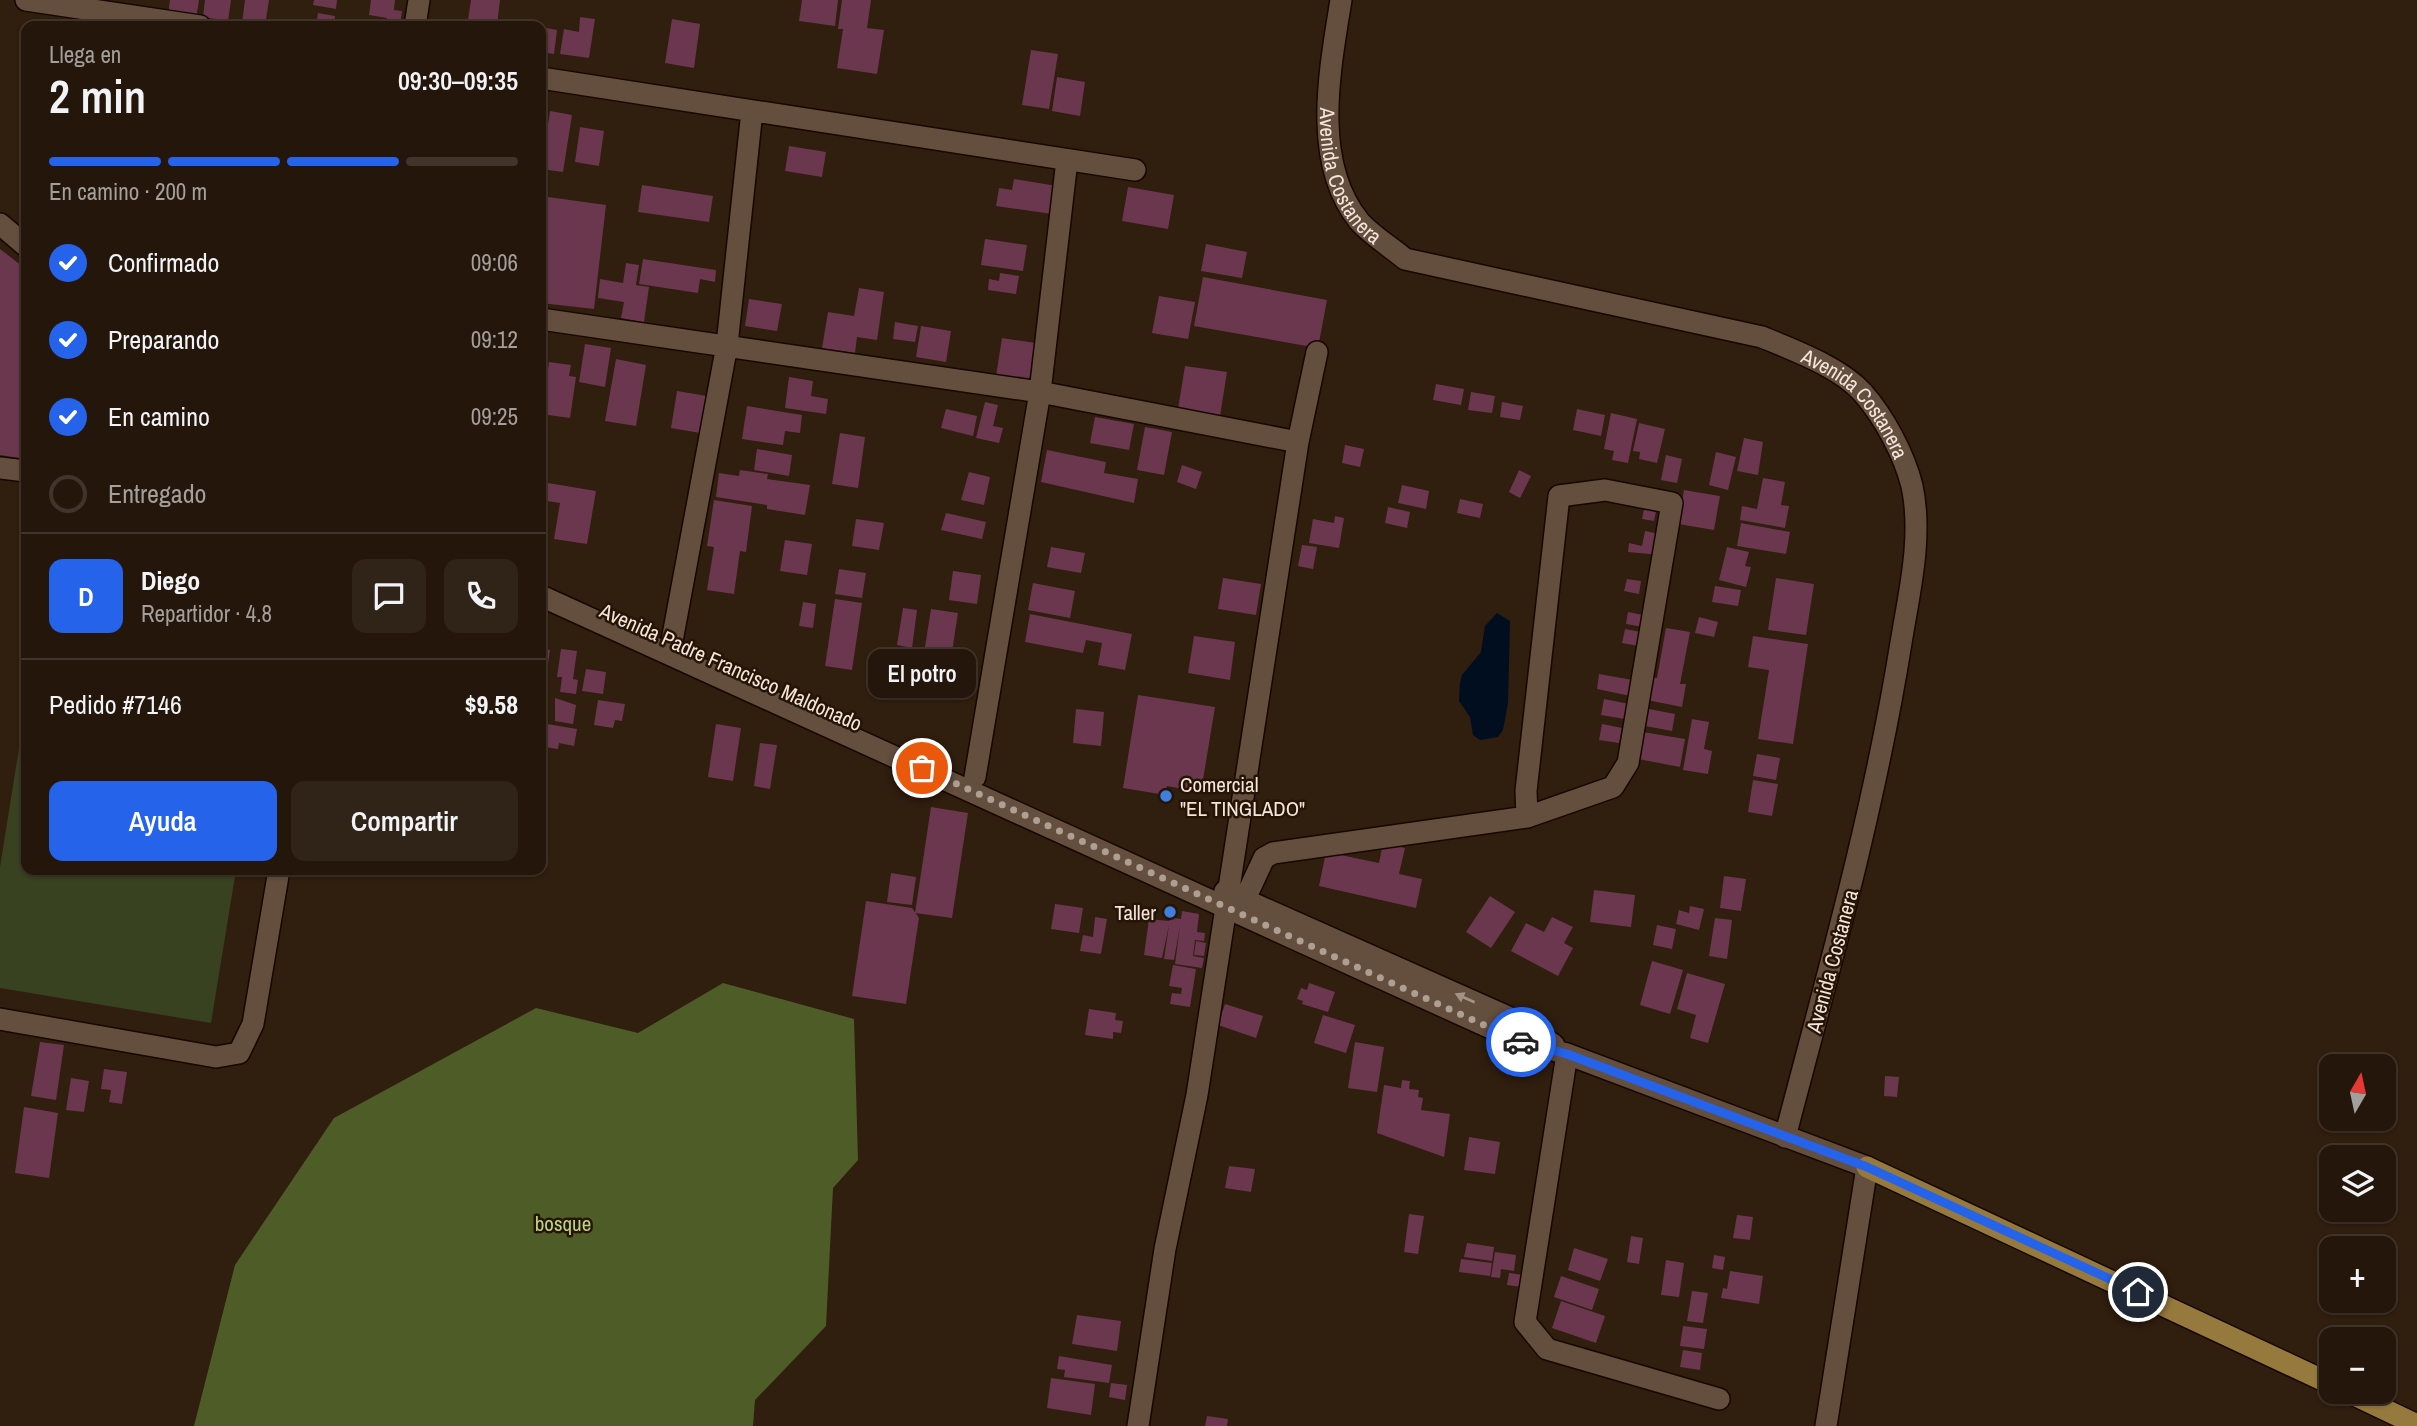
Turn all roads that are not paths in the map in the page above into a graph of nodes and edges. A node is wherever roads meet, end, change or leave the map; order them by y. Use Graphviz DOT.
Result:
graph roads {
  1 [pos="26,0"];
  2 [pos="419,0"];
  3 [pos="1341,0"];
  4 [pos="167,21"];
  5 [pos="416,21"];
  6 [pos="546,79"];
  7 [pos="752,111"];
  8 [pos="1067,159"];
  9 [pos="1135,170"];
  10 [pos="0,211"];
  11 [pos="0,224"];
  12 [pos="21,228"];
  13 [pos="21,242"];
  14 [pos="546,320"];
  15 [pos="727,345"];
  16 [pos="1317,352"];
  17 [pos="1040,392"];
  18 [pos="1298,442"];
  19 [pos="0,468"];
  20 [pos="21,470"];
  21 [pos="546,582"];
  22 [pos="546,598"];
  23 [pos="672,641"];
  24 [pos="975,777"];
  25 [pos="1527,817"];
  26 [pos="278,875"];
  27 [pos="1233,899"];
  28 [pos="0,1019"];
  29 [pos="1567,1054"];
  30 [pos="1784,1137"];
  31 [pos="1867,1167"];
  32 [pos="2319,1378"];
  33 [pos="1719,1399"];
  34 [pos="2374,1404"];
  35 [pos="2417,1425"];
  36 [pos="1138,1426"];
  37 [pos="1826,1426"];
  1 -- 4 [label="street"];
  2 -- 5 [label="street"];
  3 -- 30 [label="street, Avenida Costanera"];
  6 -- 7 [label="street"];
  7 -- 8 [label="street"];
  7 -- 15 [label="street"];
  8 -- 9 [label="street"];
  8 -- 17 [label="street"];
  10 -- 12 [label="street"];
  11 -- 13 [label="street"];
  14 -- 15 [label="street"];
  15 -- 17 [label="street"];
  15 -- 23 [label="street"];
  16 -- 18 [label="street"];
  17 -- 18 [label="street"];
  17 -- 24 [label="street"];
  18 -- 27 [label="street"];
  19 -- 20 [label="street"];
  21 -- 23 [label="street, Avenida Padre Francisco Maldonado"];
  22 -- 27 [label="street, Avenida Padre Francisco Maldonado"];
  23 -- 24 [label="street, Avenida Padre Francisco Maldonado"];
  24 -- 27 [label="street, Avenida Padre Francisco Maldonado"];
  25 -- 25 [label="street"];
  25 -- 27 [label="street"];
  26 -- 28 [label="street"];
  27 -- 29 [label="street, Avenida Padre Francisco Maldonado"];
  27 -- 36 [label="street"];
  29 -- 30 [label="street, Avenida Padre Francisco Maldonado"];
  29 -- 33 [label="street"];
  30 -- 31 [label="street, Avenida Padre Francisco Maldonado"];
  31 -- 32 [label="main road"];
  31 -- 37 [label="street"];
  34 -- 35 [label="main road"];
}
